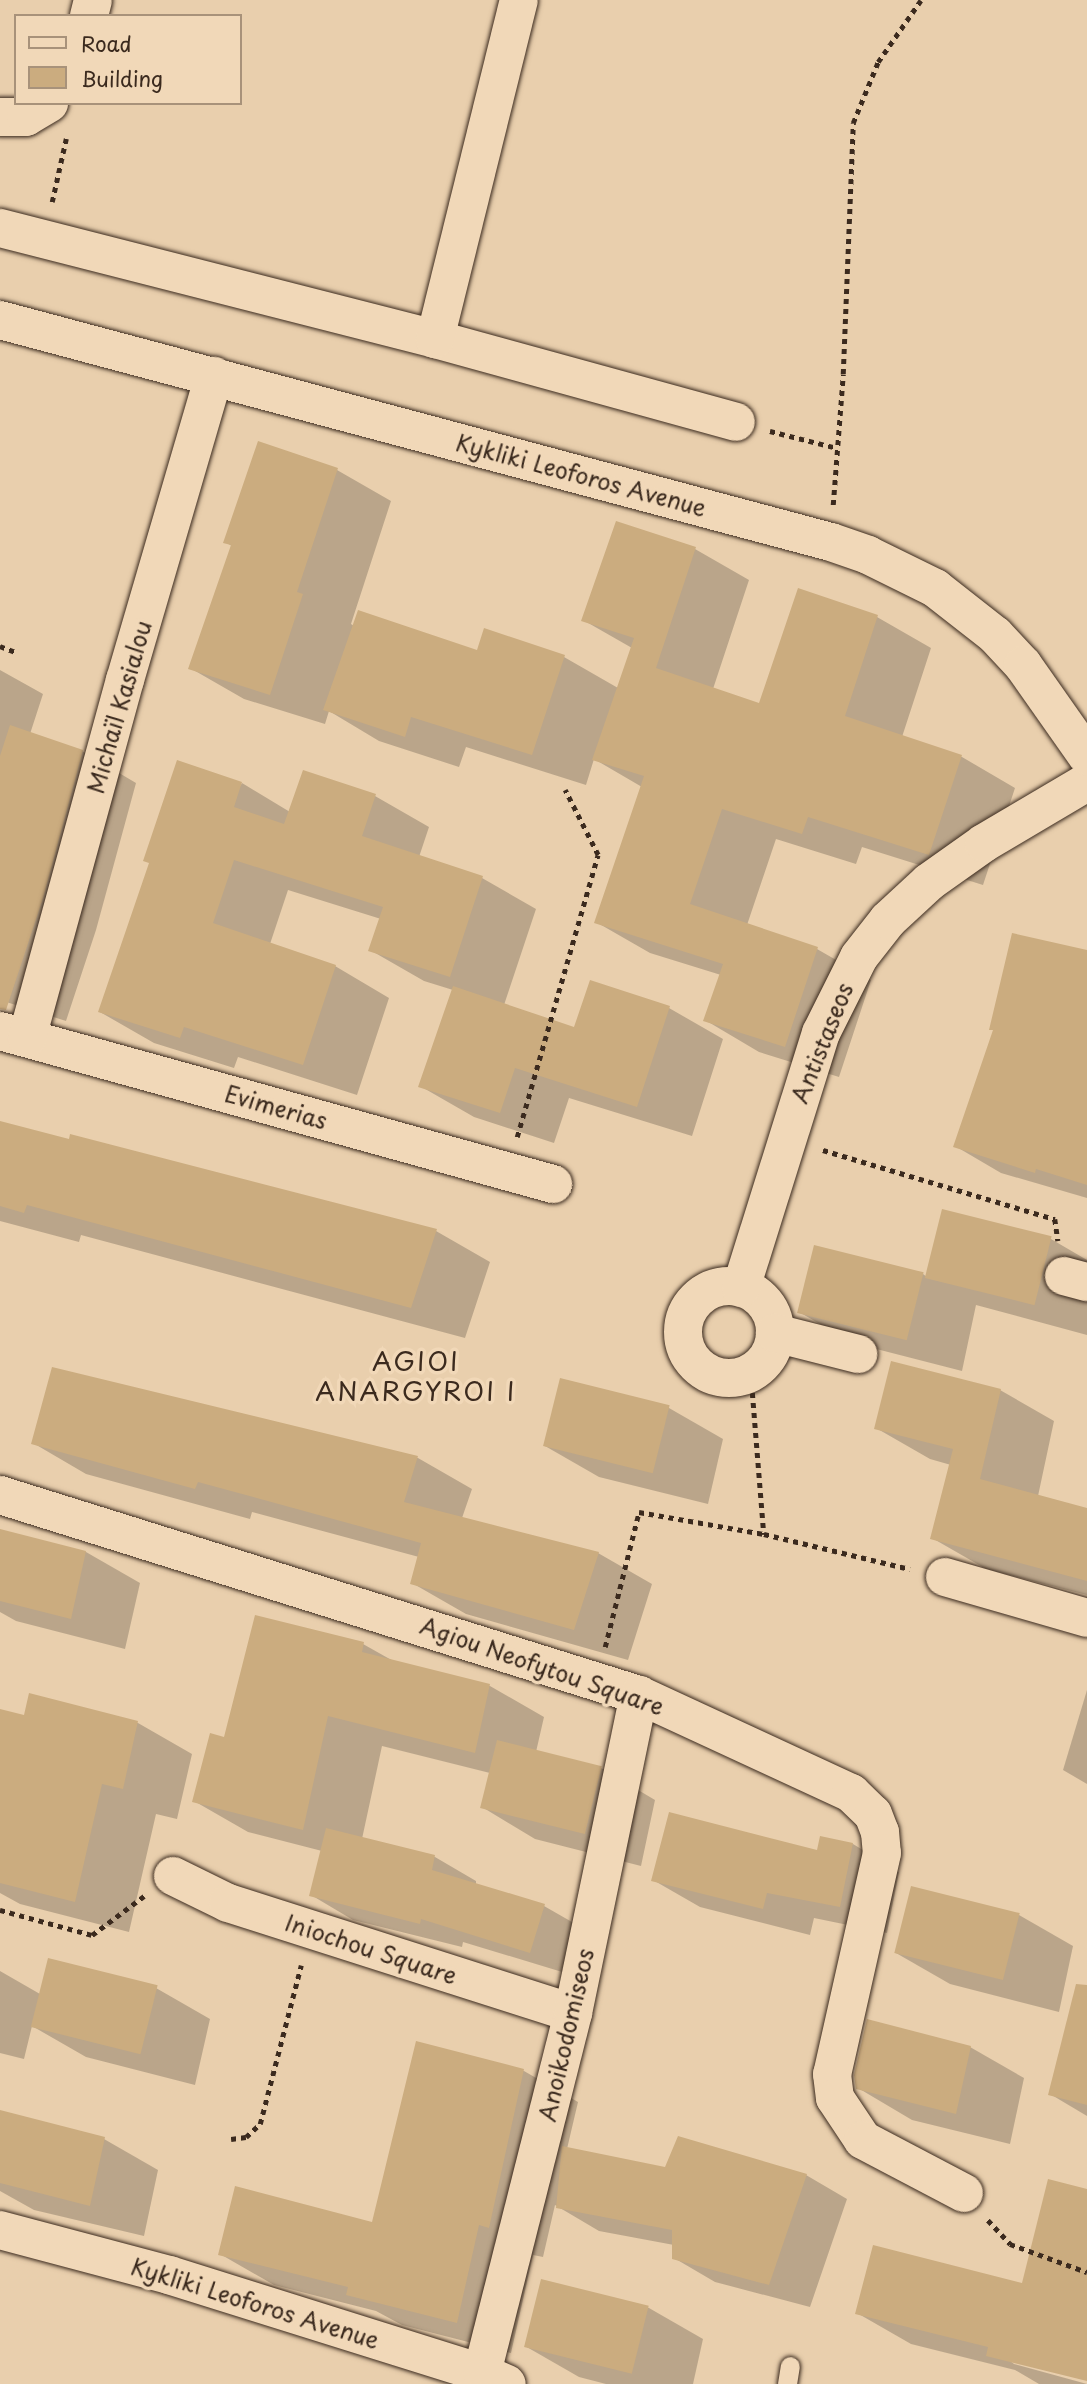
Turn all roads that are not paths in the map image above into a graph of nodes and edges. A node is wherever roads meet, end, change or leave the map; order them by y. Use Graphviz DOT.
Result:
graph roads {
  1 [pos="519,0"];
  2 [pos="0,228"];
  3 [pos="0,320"];
  4 [pos="435,338"];
  5 [pos="214,376"];
  6 [pos="736,422"];
  7 [pos="1087,756"];
  8 [pos="1087,782"];
  9 [pos="14,1034"];
  10 [pos="553,1184"];
  11 [pos="741,1288"];
  12 [pos="775,1333"];
  13 [pos="858,1354"];
  14 [pos="0,1495"];
  15 [pos="945,1577"];
  16 [pos="1087,1618"];
  17 [pos="639,1695"];
  18 [pos="173,1876"];
  19 [pos="573,2013"];
  20 [pos="964,2193"];
  21 [pos="0,2230"];
  22 [pos="494,2379"];
  1 -- 4 [label="street"];
  2 -- 4 [label="street"];
  3 -- 5 [label="street, Kykliki Leoforos Avenue"];
  4 -- 6 [label="street"];
  5 -- 7 [label="street, Kykliki Leoforos Avenue"];
  5 -- 9 [label="street, Michaïl Kasialou"];
  8 -- 11 [label="street, Antistaseos"];
  9 -- 10 [label="street, Evimerias"];
  11 -- 12 [label="street"];
  11 -- 12 [label="street"];
  12 -- 13 [label="street"];
  14 -- 17 [label="street, Agiou Neofytou Square"];
  15 -- 16 [label="street"];
  17 -- 19 [label="street, Anoikodomiseos"];
  17 -- 20 [label="street, Agiou Neofytou Square"];
  18 -- 19 [label="street, Iniochou Square"];
  19 -- 22 [label="street, Anoikodomiseos"];
  21 -- 22 [label="street, Kykliki Leoforos Avenue"];
}
